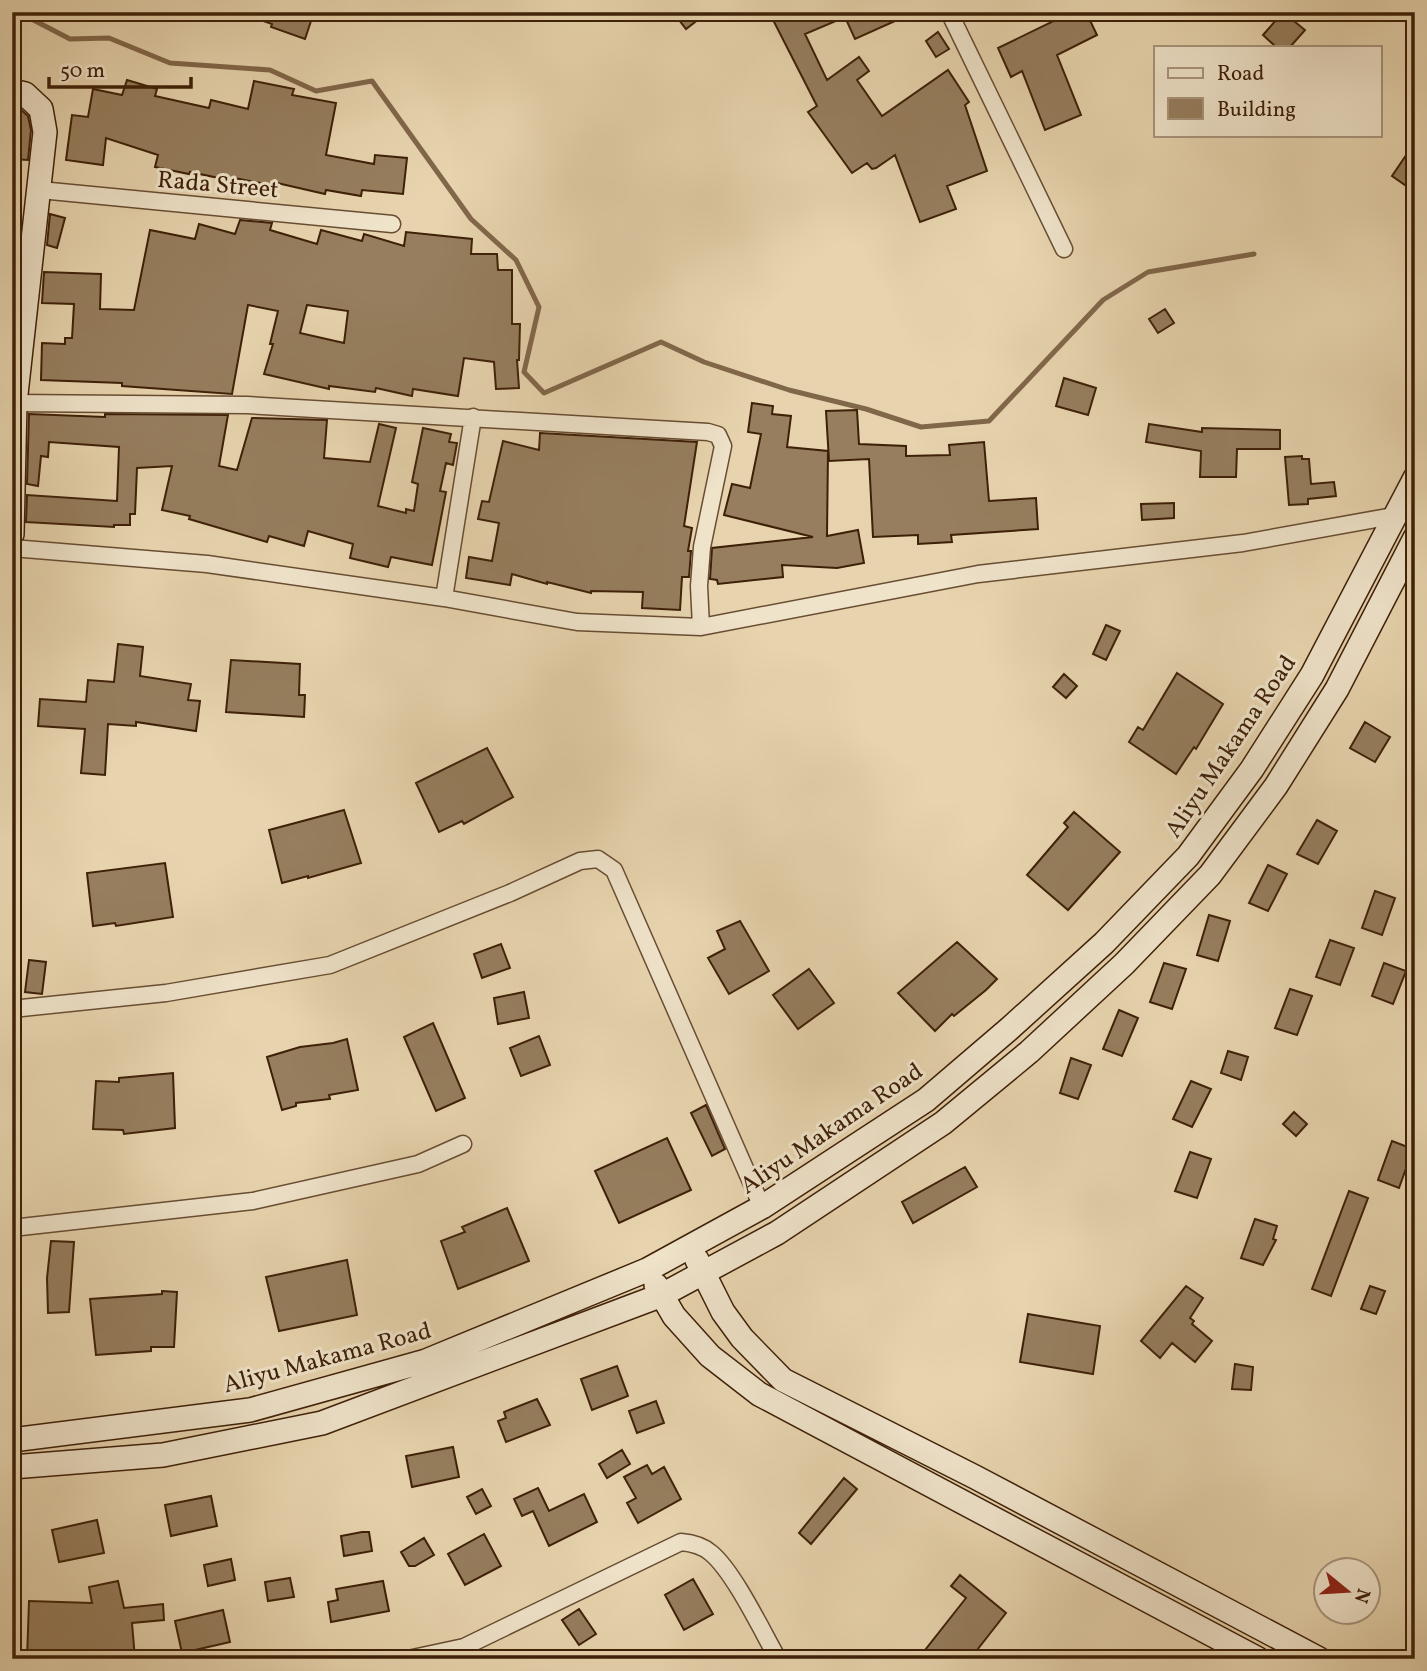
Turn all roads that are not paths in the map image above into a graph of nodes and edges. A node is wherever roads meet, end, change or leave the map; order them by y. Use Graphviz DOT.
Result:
graph roads {
  1 [pos="949,12"];
  2 [pos="12,91"];
  3 [pos="40,190"];
  4 [pos="392,224"];
  5 [pos="1064,249"];
  6 [pos="13,403"];
  7 [pos="473,417"];
  8 [pos="1415,478"];
  9 [pos="1393,516"];
  10 [pos="12,534"];
  11 [pos="1415,538"];
  12 [pos="12,548"];
  13 [pos="444,598"];
  14 [pos="701,627"];
  15 [pos="12,1009"];
  16 [pos="463,1144"];
  17 [pos="762,1208"];
  18 [pos="12,1228"];
  19 [pos="691,1247"];
  20 [pos="648,1270"];
  21 [pos="704,1273"];
  22 [pos="662,1295"];
  23 [pos="12,1440"];
  24 [pos="12,1467"];
  25 [pos="467,1653"];
  26 [pos="408,1659"];
  27 [pos="778,1659"];
  28 [pos="1258,1659"];
  29 [pos="1319,1659"];
  1 -- 5 [label="street"];
  2 -- 3 [label="street"];
  3 -- 4 [label="street, Rada Street"];
  3 -- 6 [label="street"];
  6 -- 7 [label="street"];
  6 -- 10 [label="street"];
  7 -- 13 [label="street"];
  7 -- 14 [label="street"];
  8 -- 9 [label="street, Aliyu Makama Road"];
  9 -- 14 [label="street"];
  9 -- 17 [label="street, Aliyu Makama Road"];
  11 -- 21 [label="street, Aliyu Makama Road"];
  12 -- 13 [label="street"];
  13 -- 14 [label="street"];
  15 -- 17 [label="street"];
  16 -- 18 [label="street"];
  17 -- 19 [label="street, Aliyu Makama Road"];
  19 -- 20 [label="street, Aliyu Makama Road"];
  19 -- 21 [label="street"];
  20 -- 22 [label="street"];
  20 -- 23 [label="street, Aliyu Makama Road"];
  21 -- 22 [label="street, Aliyu Makama Road"];
  21 -- 29 [label="street"];
  22 -- 24 [label="street, Aliyu Makama Road"];
  22 -- 28 [label="street"];
  25 -- 26 [label="street"];
  25 -- 27 [label="street"];
}
